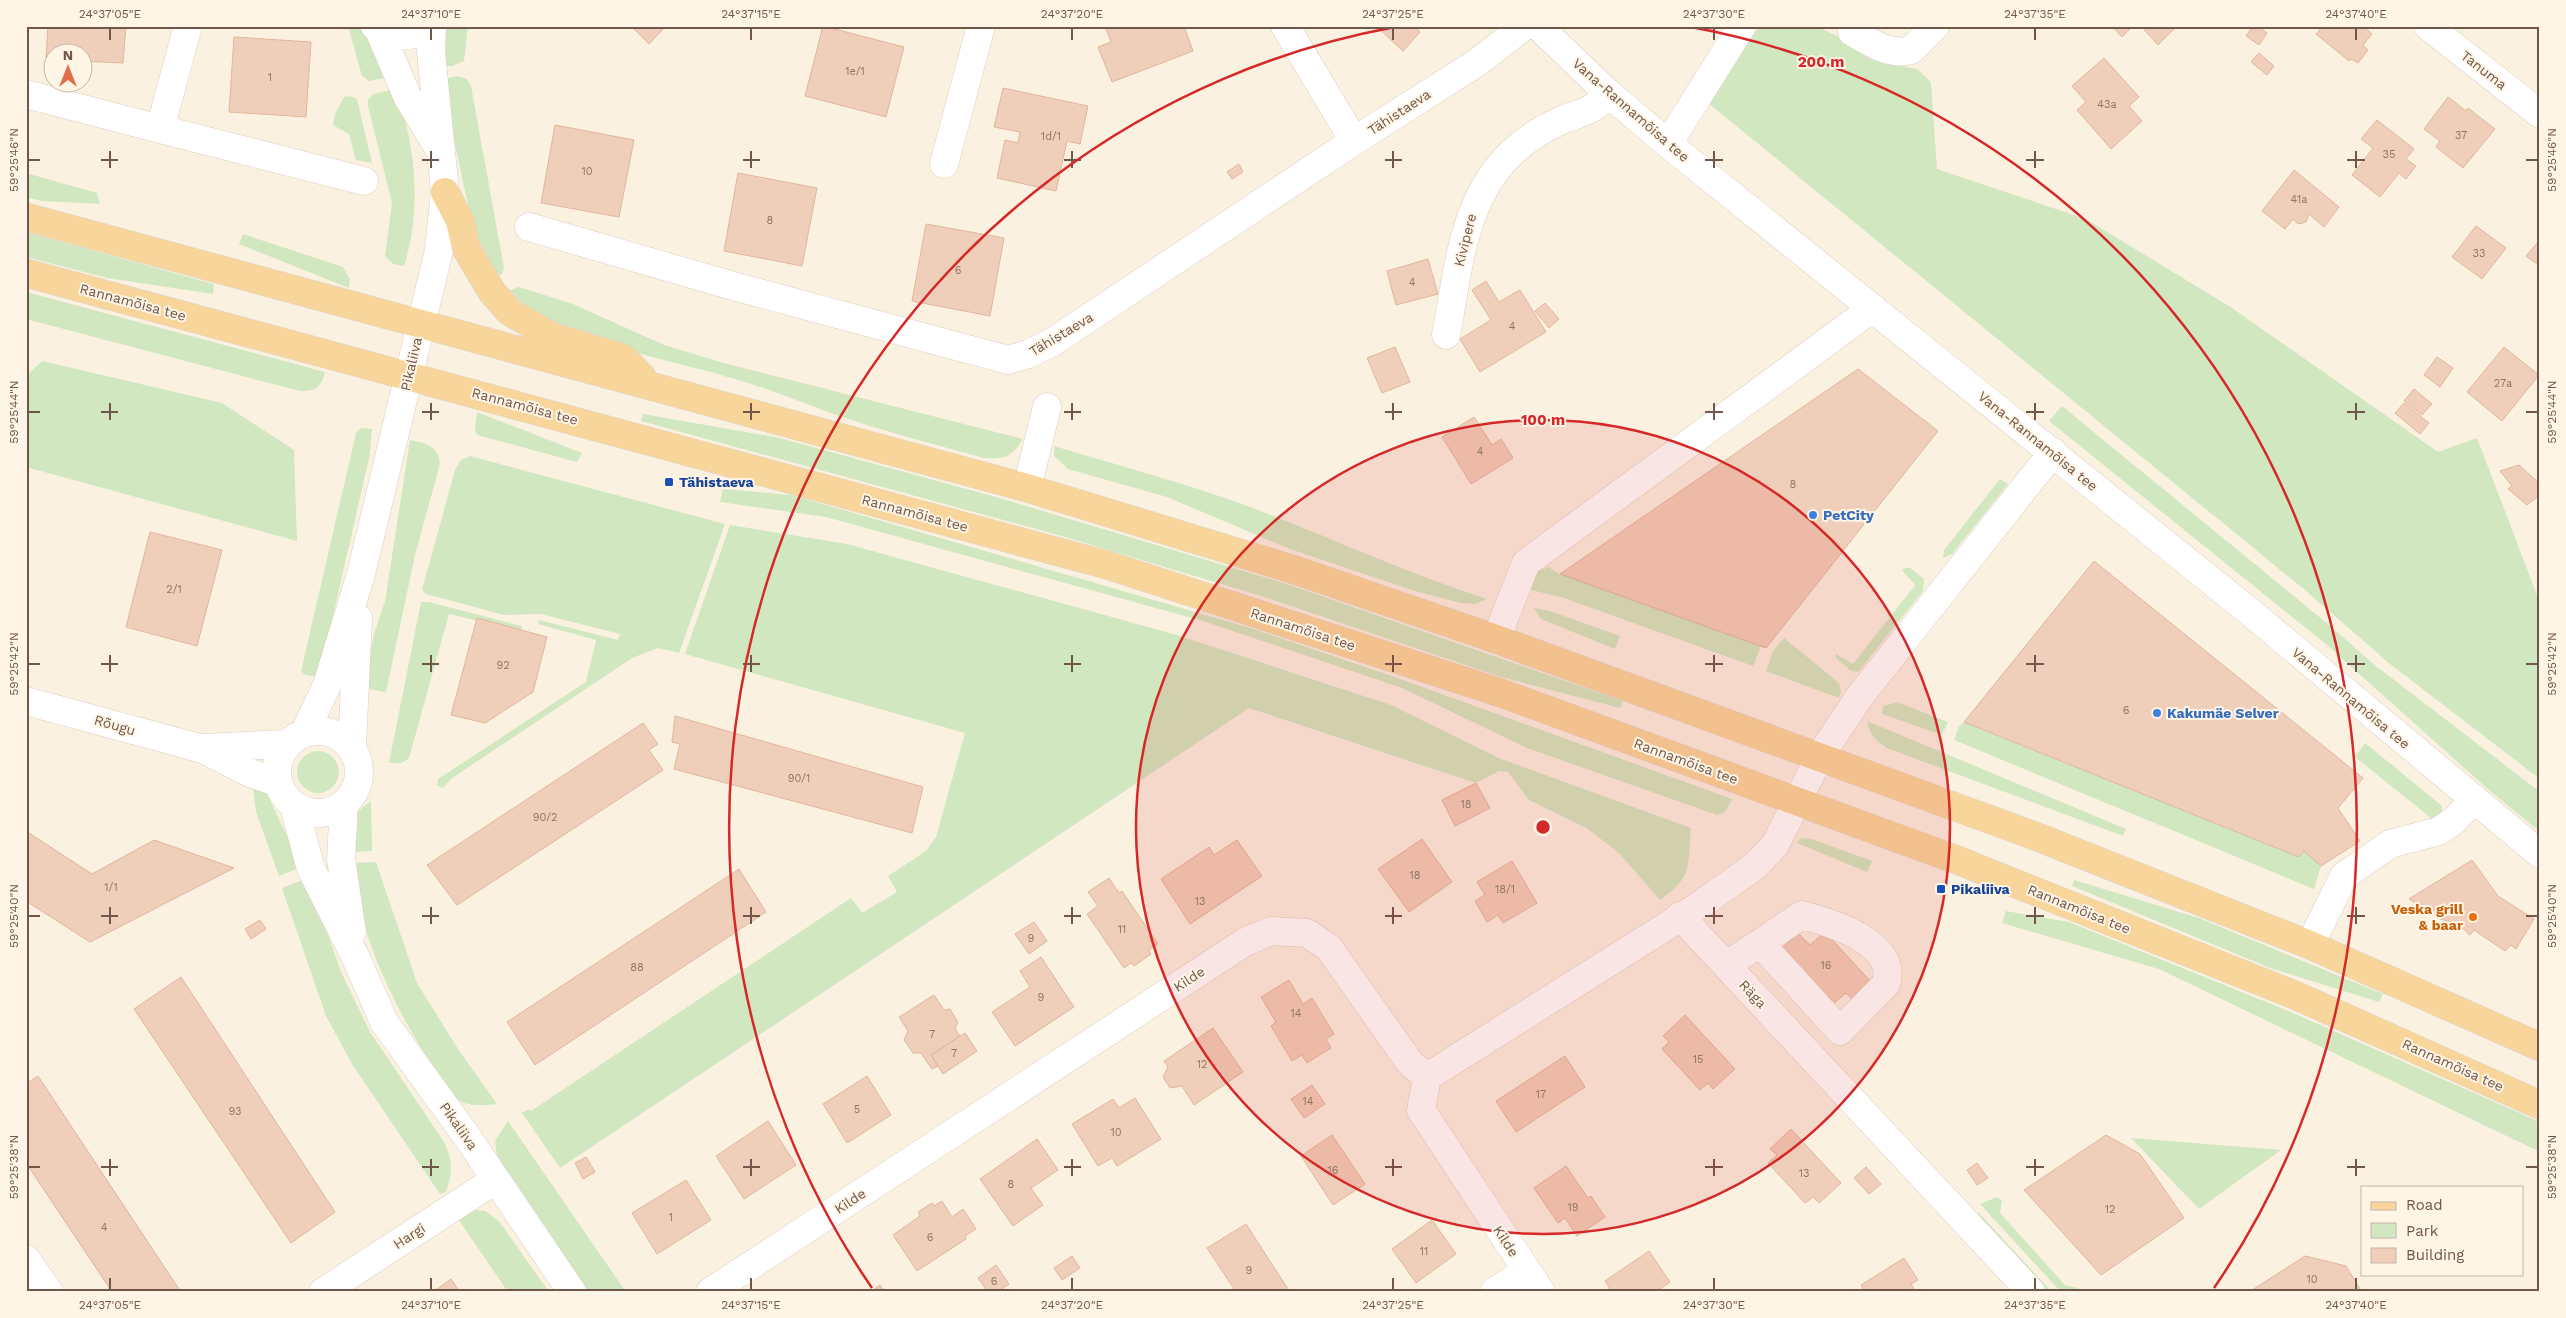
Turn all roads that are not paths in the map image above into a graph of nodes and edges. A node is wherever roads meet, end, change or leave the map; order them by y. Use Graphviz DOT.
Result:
graph roads {
  1 [pos="188,26"];
  2 [pos="430,26"];
  3 [pos="981,26"];
  4 [pos="1285,26"];
  5 [pos="1524,26"];
  6 [pos="1538,26"];
  7 [pos="1742,26"];
  8 [pos="1935,26"];
  9 [pos="2428,26"];
  10 [pos="377,28"];
  11 [pos="1850,28"];
  12 [pos="1608,93"];
  13 [pos="26,94"];
  14 [pos="2540,114"];
  15 [pos="160,129"];
  16 [pos="1354,141"];
  17 [pos="1668,144"];
  18 [pos="443,153"];
  19 [pos="944,164"];
  20 [pos="364,181"];
  21 [pos="445,192"];
  22 [pos="26,216"];
  23 [pos="529,227"];
  24 [pos="26,273"];
  25 [pos="1873,308"];
  26 [pos="419,325"];
  27 [pos="1446,335"];
  28 [pos="409,375"];
  29 [pos="648,384"];
  30 [pos="1047,407"];
  31 [pos="2053,452"];
  32 [pos="1027,488"];
  33 [pos="361,574"];
  34 [pos="1496,639"];
  35 [pos="26,701"];
  36 [pos="296,738"];
  37 [pos="352,747"];
  38 [pos="203,748"];
  39 [pos="1820,756"];
  40 [pos="277,782"];
  41 [pos="2473,799"];
  42 [pos="1798,801"];
  43 [pos="344,804"];
  44 [pos="294,806"];
  45 [pos="2540,854"];
  46 [pos="1680,916"];
  47 [pos="1760,943"];
  48 [pos="2310,945"];
  49 [pos="355,956"];
  50 [pos="1726,965"];
  51 [pos="1840,1031"];
  52 [pos="2540,1046"];
  53 [pos="1812,1057"];
  54 [pos="1426,1077"];
  55 [pos="2540,1105"];
  56 [pos="495,1180"];
  57 [pos="26,1259"];
  58 [pos="1533,1281"];
  59 [pos="49,1292"];
  60 [pos="323,1292"];
  61 [pos="572,1292"];
  62 [pos="710,1292"];
  63 [pos="1494,1292"];
  64 [pos="2031,1292"];
  1 -- 15 [label="street"];
  2 -- 10 [label="street"];
  2 -- 18 [label="street, Pikaliiva"];
  3 -- 19 [label="street"];
  4 -- 16 [label="street"];
  5 -- 16 [label="street, Tähistaeva"];
  6 -- 12 [label="street, Vana-Rannamõisa tee"];
  7 -- 17 [label="street"];
  8 -- 11 [label="street"];
  9 -- 14 [label="street, Tanuma"];
  10 -- 18 [label="street"];
  12 -- 17 [label="street, Vana-Rannamõisa tee"];
  12 -- 27 [label="street, Kivipere"];
  13 -- 15 [label="street"];
  15 -- 20 [label="street"];
  16 -- 23 [label="street, Tähistaeva"];
  17 -- 25 [label="street, Vana-Rannamõisa tee"];
  18 -- 21 [label="street, Pikaliiva"];
  21 -- 26 [label="street, Pikaliiva"];
  21 -- 29 [label="main road"];
  22 -- 26 [label="main road"];
  24 -- 28 [label="main road, Rannamõisa tee"];
  25 -- 31 [label="street, Vana-Rannamõisa tee"];
  25 -- 34 [label="street"];
  26 -- 28 [label="street, Pikaliiva"];
  26 -- 29 [label="main road"];
  28 -- 33 [label="street, Pikaliiva"];
  28 -- 42 [label="main road, Rannamõisa tee"];
  29 -- 32 [label="main road"];
  30 -- 32 [label="street"];
  31 -- 39 [label="street"];
  31 -- 41 [label="street, Vana-Rannamõisa tee"];
  32 -- 34 [label="main road"];
  33 -- 36 [label="street, Pikaliiva"];
  33 -- 37 [label="street, Pikaliiva"];
  34 -- 39 [label="main road"];
  35 -- 38 [label="street, Rõugu"];
  36 -- 37 [label="street"];
  36 -- 38 [label="street, Rõugu"];
  36 -- 40 [label="street, Pikaliiva"];
  37 -- 43 [label="street, Pikaliiva"];
  38 -- 40 [label="street, Rõugu"];
  39 -- 42 [label="street"];
  39 -- 48 [label="main road"];
  40 -- 44 [label="street, Pikaliiva"];
  41 -- 45 [label="street, Vana-Rannamõisa tee"];
  41 -- 48 [label="street"];
  42 -- 46 [label="street"];
  42 -- 55 [label="main road, Rannamõisa tee"];
  43 -- 44 [label="street"];
  43 -- 49 [label="street, Pikaliiva"];
  44 -- 49 [label="street, Pikaliiva"];
  46 -- 50 [label="street, Räga"];
  46 -- 54 [label="street"];
  47 -- 50 [label="street"];
  47 -- 51 [label="street"];
  47 -- 51 [label="street"];
  48 -- 52 [label="main road"];
  49 -- 56 [label="street, Pikaliiva"];
  50 -- 53 [label="street, Räga"];
  51 -- 53 [label="street"];
  53 -- 64 [label="street, Räga"];
  54 -- 58 [label="street, Kilde"];
  54 -- 62 [label="street, Kilde"];
  56 -- 60 [label="street, Hargi"];
  56 -- 61 [label="street, Pikaliiva"];
  57 -- 59 [label="street"];
  58 -- 63 [label="street"];
}
